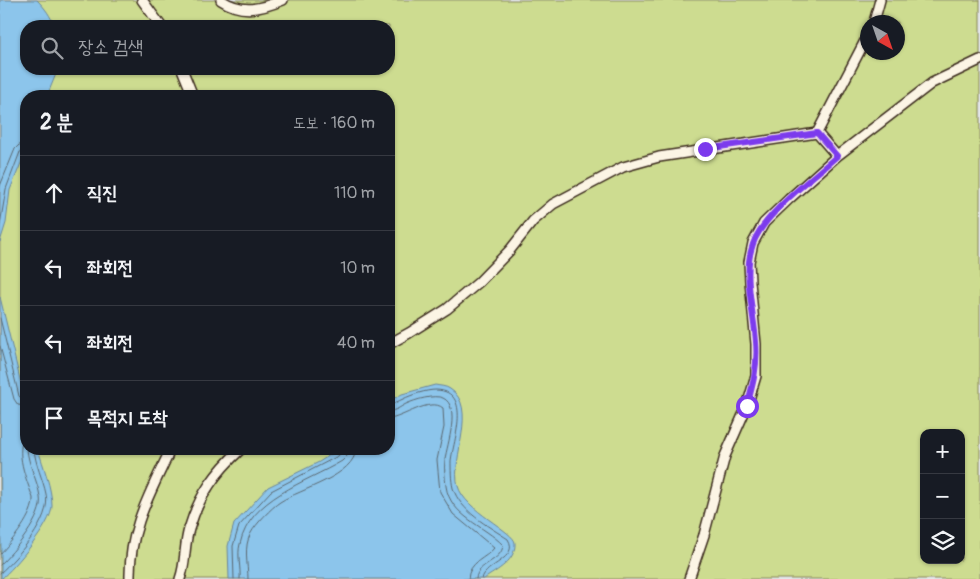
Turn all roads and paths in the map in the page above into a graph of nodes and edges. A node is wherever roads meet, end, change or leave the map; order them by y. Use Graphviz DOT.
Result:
graph roads {
  1 [pos="142,0"];
  2 [pos="221,0"];
  3 [pos="283,0"];
  4 [pos="880,0"];
  5 [pos="876,15"];
  6 [pos="157,20"];
  7 [pos="860,50"];
  8 [pos="980,60"];
  9 [pos="184,75"];
  10 [pos="191,90"];
  11 [pos="817,133"];
  12 [pos="837,156"];
  13 [pos="395,341"];
  14 [pos="166,455"];
  15 [pos="235,455"];
  16 [pos="130,579"];
  17 [pos="180,579"];
  18 [pos="689,579"];
  1 -- 6 [label="lane"];
  2 -- 3 [label="lane"];
  4 -- 5 [label="lane"];
  7 -- 11 [label="lane"];
  8 -- 12 [label="lane"];
  9 -- 10 [label="lane"];
  11 -- 12 [label="lane"];
  11 -- 13 [label="lane"];
  12 -- 18 [label="lane"];
  14 -- 16 [label="lane"];
  15 -- 17 [label="lane"];
}
